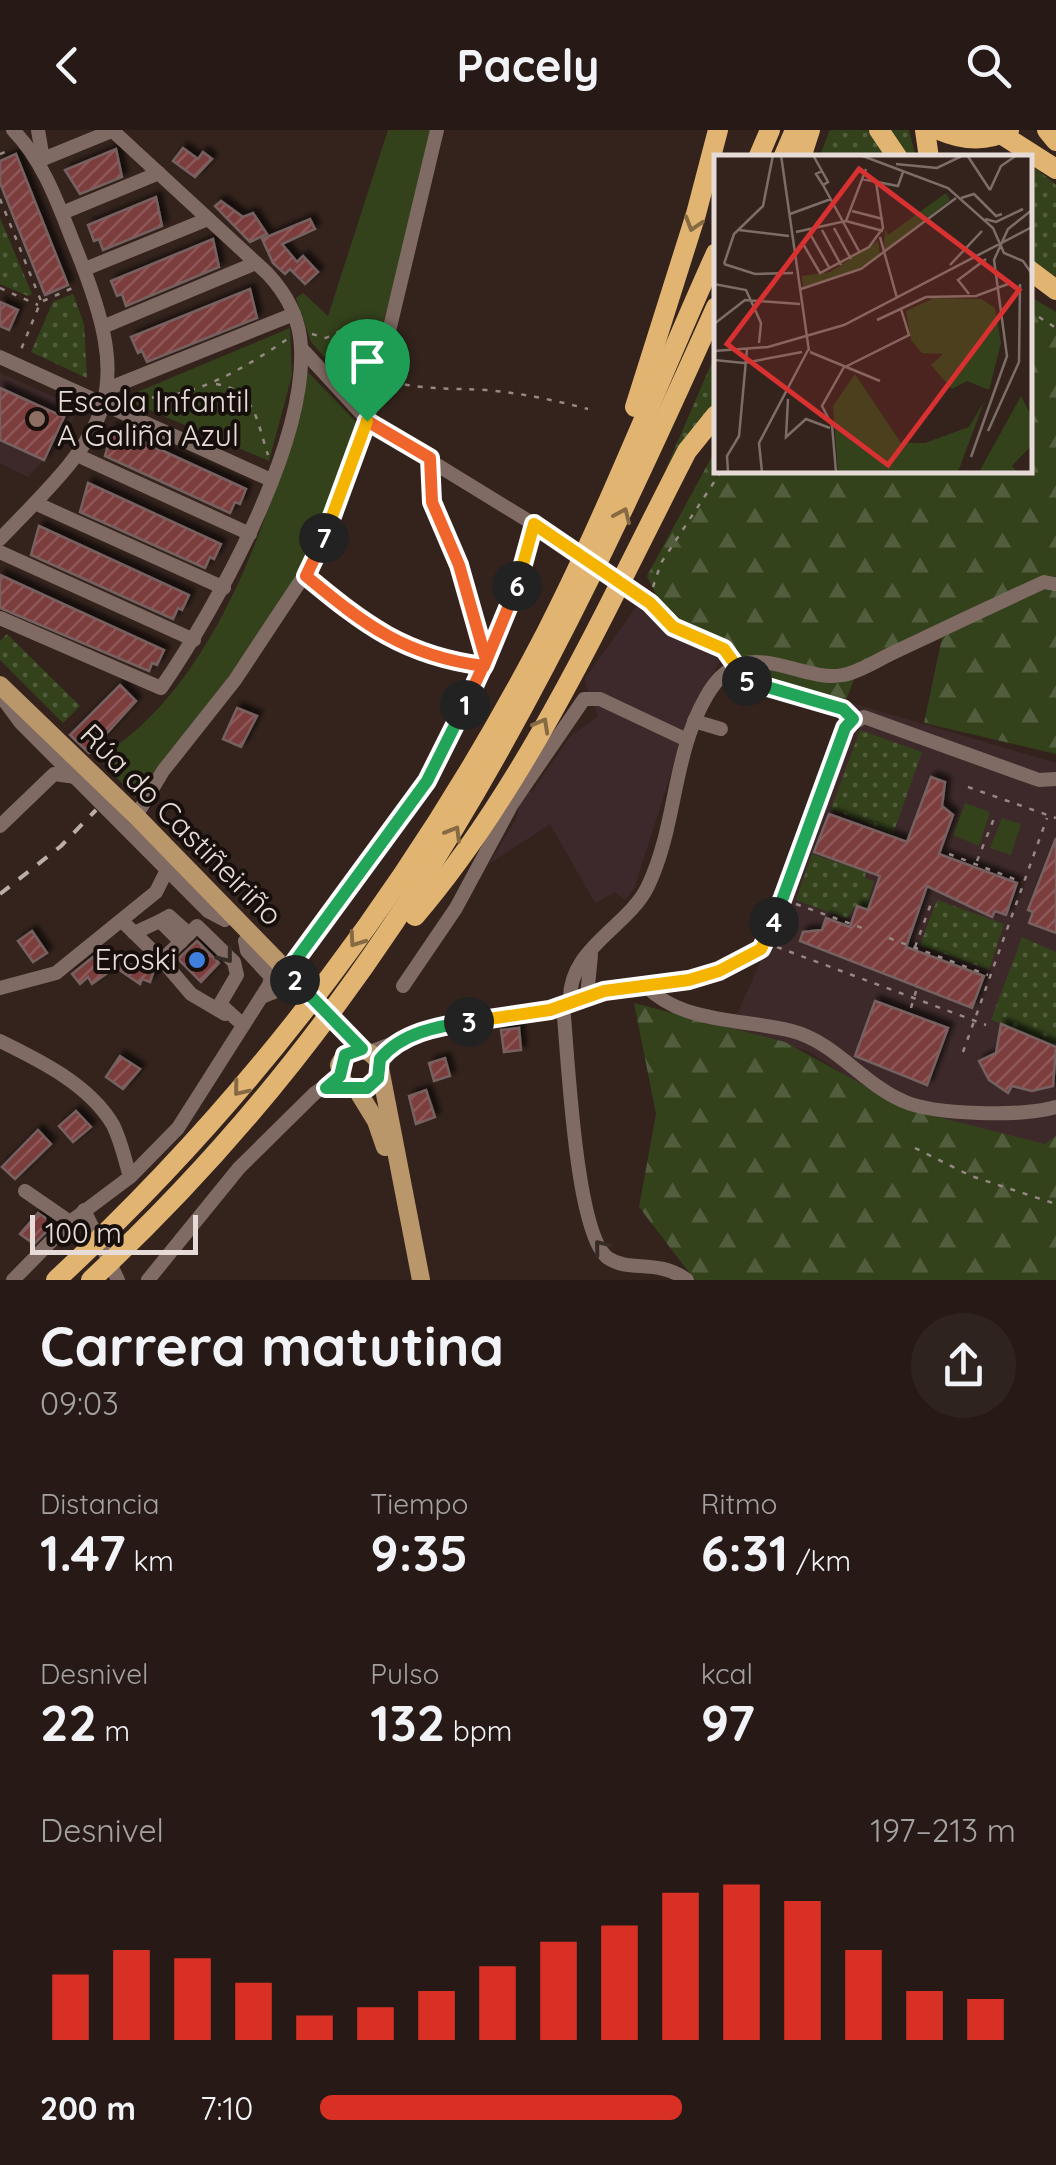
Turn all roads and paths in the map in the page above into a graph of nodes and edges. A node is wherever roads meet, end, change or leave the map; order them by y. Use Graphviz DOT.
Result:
graph roads {
  1 [pos="0,130"];
  2 [pos="13,130"];
  3 [pos="35,130"];
  4 [pos="113,130"];
  5 [pos="436,130"];
  6 [pos="718,130"];
  7 [pos="770,130"];
  8 [pos="795,130"];
  9 [pos="810,130"];
  10 [pos="879,130"];
  11 [pos="926,130"];
  12 [pos="938,130"];
  13 [pos="1048,130"];
  14 [pos="999,134"];
  15 [pos="1056,141"];
  16 [pos="10,150"];
  17 [pos="0,154"];
  18 [pos="759,155"];
  19 [pos="784,155"];
  20 [pos="803,155"];
  21 [pos="896,155"];
  22 [pos="929,155"];
  23 [pos="967,155"];
  24 [pos="40,162"];
  25 [pos="1056,169"];
  26 [pos="159,174"];
  27 [pos="0,200"];
  28 [pos="62,213"];
  29 [pos="208,219"];
  30 [pos="714,258"];
  31 [pos="256,263"];
  32 [pos="1031,271"];
  33 [pos="84,277"];
  34 [pos="0,288"];
  35 [pos="1056,290"];
  36 [pos="40,303"];
  37 [pos="714,312"];
  38 [pos="1031,312"];
  39 [pos="294,314"];
  40 [pos="105,326"];
  41 [pos="348,327"];
  42 [pos="1056,328"];
  43 [pos="306,331"];
  44 [pos="298,342"];
  45 [pos="19,354"];
  46 [pos="0,357"];
  47 [pos="376,378"];
  48 [pos="212,384"];
  49 [pos="105,396"];
  50 [pos="125,396"];
  51 [pos="588,409"];
  52 [pos="714,418"];
  53 [pos="367,421"];
  54 [pos="78,456"];
  55 [pos="430,458"];
  56 [pos="272,461"];
  57 [pos="721,472"];
  58 [pos="271,480"];
  59 [pos="36,503"];
  60 [pos="537,526"];
  61 [pos="250,534"];
  62 [pos="0,538"];
  63 [pos="0,552"];
  64 [pos="306,576"];
  65 [pos="1054,584"];
  66 [pos="224,588"];
  67 [pos="650,603"];
  68 [pos="0,618"];
  69 [pos="194,640"];
  70 [pos="486,660"];
  71 [pos="484,666"];
  72 [pos="734,668"];
  73 [pos="1,693"];
  74 [pos="853,719"];
  75 [pos="694,721"];
  76 [pos="721,729"];
  77 [pos="687,740"];
  78 [pos="53,756"];
  79 [pos="468,772"];
  80 [pos="54,774"];
  81 [pos="76,777"];
  82 [pos="1056,779"];
  83 [pos="968,786"];
  84 [pos="136,816"];
  85 [pos="995,816"];
  86 [pos="1047,818"];
  87 [pos="1056,821"];
  88 [pos="0,826"];
  89 [pos="949,854"];
  90 [pos="976,862"];
  91 [pos="167,870"];
  92 [pos="179,882"];
  93 [pos="1024,883"];
  94 [pos="156,892"];
  95 [pos="933,898"];
  96 [pos="790,902"];
  97 [pos="164,919"];
  98 [pos="122,920"];
  99 [pos="224,920"];
  100 [pos="865,929"];
  101 [pos="134,933"];
  102 [pos="888,938"];
  103 [pos="245,941"];
  104 [pos="180,943"];
  105 [pos="916,947"];
  106 [pos="762,948"];
  107 [pos="592,950"];
  108 [pos="589,966"];
  109 [pos="858,969"];
  110 [pos="279,974"];
  111 [pos="990,976"];
  112 [pos="855,977"];
  113 [pos="404,986"];
  114 [pos="646,986"];
  115 [pos="0,988"];
  116 [pos="614,990"];
  117 [pos="916,990"];
  118 [pos="264,996"];
  119 [pos="587,996"];
  120 [pos="913,999"];
  121 [pos="296,1001"];
  122 [pos="566,1004"];
  123 [pos="340,1005"];
  124 [pos="911,1008"];
  125 [pos="226,1014"];
  126 [pos="973,1020"];
  127 [pos="243,1025"];
  128 [pos="986,1025"];
  129 [pos="0,1041"];
  130 [pos="963,1052"];
  131 [pos="367,1059"];
  132 [pos="344,1086"];
  133 [pos="1056,1107"];
  134 [pos="914,1148"];
  135 [pos="130,1177"];
  136 [pos="24,1191"];
  137 [pos="1056,1204"];
  138 [pos="84,1210"];
  139 [pos="70,1222"];
  140 [pos="14,1280"];
  141 [pos="56,1280"];
  142 [pos="92,1280"];
  143 [pos="118,1280"];
  144 [pos="148,1280"];
  145 [pos="410,1280"];
  146 [pos="421,1280"];
  147 [pos="687,1280"];
  1 -- 24 [label="street"];
  2 -- 24 [label="street"];
  3 -- 24 [label="street"];
  4 -- 24 [label="street"];
  4 -- 26 [label="street"];
  5 -- 47 [label="street"];
  6 -- 79 [label="highway, one-way"];
  7 -- 18 [label="highway"];
  8 -- 19 [label="highway"];
  9 -- 20 [label="highway"];
  10 -- 21 [label="highway"];
  11 -- 22 [label="highway"];
  12 -- 14 [label="highway"];
  13 -- 15 [label="highway"];
  14 -- 23 [label="highway"];
  14 -- 25 [label="highway"];
  16 -- 17 [label="path"];
  24 -- 28 [label="street"];
  26 -- 28 [label="street"];
  26 -- 29 [label="street"];
  27 -- 36 [label="path"];
  28 -- 33 [label="street"];
  29 -- 31 [label="street"];
  29 -- 33 [label="street"];
  30 -- 79 [label="highway"];
  31 -- 39 [label="street"];
  31 -- 40 [label="street"];
  32 -- 35 [label="highway"];
  33 -- 36 [label="path"];
  33 -- 40 [label="street"];
  34 -- 36 [label="path"];
  36 -- 45 [label="path"];
  123 -- 37 [label="highway, one-way"];
  38 -- 42 [label="path"];
  39 -- 44 [label="street"];
  39 -- 49 [label="street"];
  40 -- 49 [label="street"];
  41 -- 43 [label="path"];
  44 -- 48 [label="path"];
  44 -- 53 [label="street"];
  44 -- 58 [label="street"];
  46 -- 49 [label="street"];
  47 -- 51 [label="path"];
  47 -- 53 [label="street"];
  48 -- 50 [label="path"];
  48 -- 56 [label="path"];
  49 -- 54 [label="street"];
  49 -- 58 [label="street"];
  123 -- 52 [label="highway, one-way"];
  53 -- 55 [label="street"];
  53 -- 64 [label="street"];
  54 -- 59 [label="street"];
  54 -- 61 [label="street"];
  55 -- 60 [label="street"];
  55 -- 70 [label="path"];
  57 -- 67 [label="path"];
  58 -- 61 [label="street"];
  59 -- 62 [label="street"];
  59 -- 66 [label="street"];
  60 -- 67 [label="street"];
  60 -- 70 [label="path"];
  61 -- 66 [label="street"];
  63 -- 69 [label="street"];
  64 -- 71 [label="path"];
  64 -- 84 [label="street"];
  65 -- 72 [label="street"];
  66 -- 69 [label="street"];
  67 -- 72 [label="street"];
  68 -- 69 [label="street"];
  70 -- 71 [label="path"];
  71 -- 110 [label="path"];
  72 -- 74 [label="street"];
  72 -- 75 [label="street"];
  73 -- 78 [label="street"];
  73 -- 84 [label="main road, Rúa do Castiñeiriño"];
  73 -- 99 [label="main road, Rúa do Castiñeiriño"];
  74 -- 82 [label="street"];
  74 -- 106 [label="street"];
  75 -- 76 [label="street"];
  75 -- 77 [label="street"];
  77 -- 107 [label="street"];
  77 -- 113 [label="street"];
  78 -- 80 [label="street"];
  78 -- 81 [label="street"];
  79 -- 121 [label="highway, one-way"];
  80 -- 81 [label="street"];
  80 -- 88 [label="street"];
  81 -- 91 [label="street"];
  83 -- 86 [label="path"];
  84 -- 110 [label="main road, Rúa do Castiñeiriño"];
  85 -- 90 [label="path"];
  86 -- 87 [label="path"];
  86 -- 93 [label="path"];
  89 -- 90 [label="path"];
  90 -- 93 [label="path"];
  91 -- 92 [label="street"];
  91 -- 94 [label="street"];
  92 -- 94 [label="street"];
  92 -- 99 [label="street"];
  93 -- 111 [label="path"];
  94 -- 98 [label="street"];
  95 -- 105 [label="path"];
  96 -- 100 [label="path"];
  97 -- 101 [label="street"];
  97 -- 104 [label="street"];
  97 -- 104 [label="street"];
  98 -- 101 [label="street"];
  98 -- 115 [label="street"];
  99 -- 103 [label="main road, Rúa do Castiñeiriño"];
  101 -- 104 [label="street"];
  102 -- 105 [label="path"];
  103 -- 110 [label="street"];
  103 -- 121 [label="main road, Rúa do Castiñeiriño"];
  104 -- 125 [label="street"];
  104 -- 125 [label="street, one-way"];
  105 -- 111 [label="path"];
  106 -- 112 [label="path"];
  106 -- 114 [label="street"];
  107 -- 108 [label="street"];
  107 -- 122 [label="street"];
  108 -- 116 [label="street"];
  108 -- 119 [label="street"];
  109 -- 112 [label="path"];
  110 -- 118 [label="street"];
  110 -- 121 [label="street"];
  110 -- 131 [label="main road, Rúa do Castiñeiriño"];
  111 -- 126 [label="path"];
  112 -- 120 [label="path"];
  114 -- 116 [label="street"];
  114 -- 133 [label="street"];
  116 -- 119 [label="street"];
  117 -- 120 [label="path"];
  118 -- 121 [label="street"];
  118 -- 127 [label="street"];
  119 -- 122 [label="street"];
  120 -- 124 [label="path"];
  120 -- 126 [label="path"];
  121 -- 131 [label="main road, Rúa do Castiñeiriño"];
  121 -- 141 [label="highway, one-way"];
  122 -- 131 [label="street"];
  147 -- 122 [label="street, one-way"];
  123 -- 142 [label="highway"];
  125 -- 127 [label="street"];
  126 -- 128 [label="path"];
  126 -- 130 [label="path"];
  127 -- 135 [label="street"];
  129 -- 135 [label="street"];
  131 -- 132 [label="main road"];
  131 -- 132 [label="main road"];
  131 -- 146 [label="main road"];
  132 -- 144 [label="street"];
  132 -- 145 [label="main road"];
  134 -- 137 [label="path"];
  135 -- 138 [label="street"];
  136 -- 139 [label="street"];
  138 -- 139 [label="street"];
  138 -- 143 [label="street"];
  139 -- 140 [label="street"];
}
